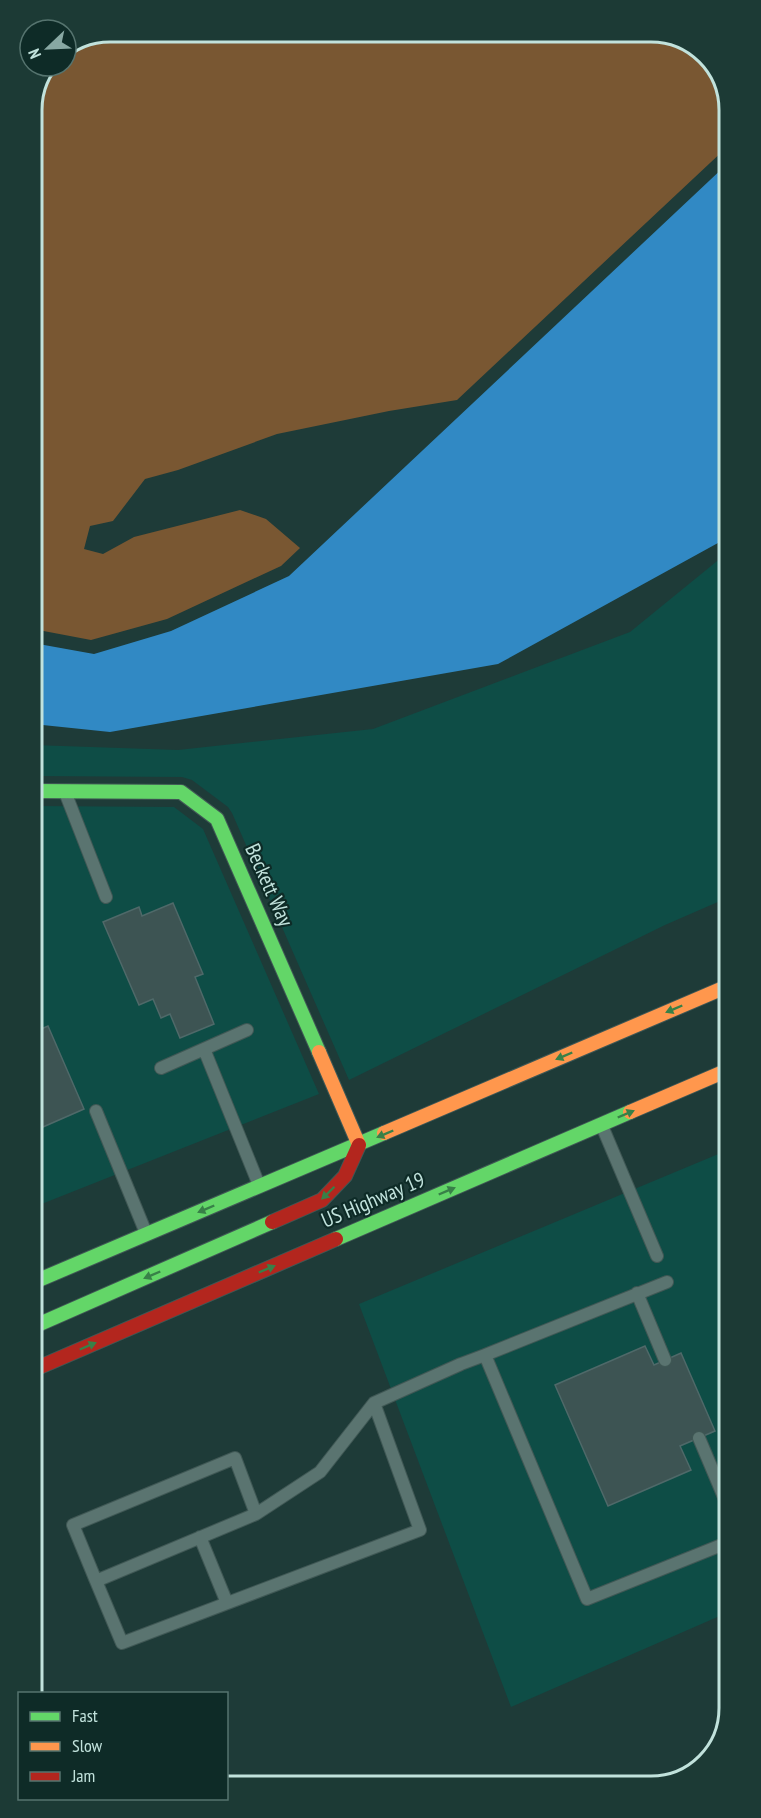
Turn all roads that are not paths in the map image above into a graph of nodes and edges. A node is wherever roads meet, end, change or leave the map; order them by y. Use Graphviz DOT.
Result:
graph roads {
  1 [pos="42,791"];
  2 [pos="65,791"];
  3 [pos="106,897"];
  4 [pos="719,990"];
  5 [pos="247,1030"];
  6 [pos="204,1049"];
  7 [pos="161,1068"];
  8 [pos="719,1074"];
  9 [pos="96,1111"];
  10 [pos="601,1125"];
  11 [pos="359,1145"];
  12 [pos="260,1186"];
  13 [pos="147,1234"];
  14 [pos="657,1256"];
  15 [pos="42,1279"];
  16 [pos="667,1282"];
  17 [pos="637,1293"];
  18 [pos="42,1322"];
  19 [pos="485,1355"];
  20 [pos="665,1360"];
  21 [pos="42,1366"];
  22 [pos="374,1403"];
  23 [pos="699,1438"];
  24 [pos="719,1485"];
  25 [pos="256,1514"];
  26 [pos="200,1537"];
  27 [pos="719,1546"];
  28 [pos="96,1581"];
  29 [pos="227,1603"];
  1 -- 2 [label="main road, Beckett Way"];
  2 -- 3 [label="lane"];
  2 -- 11 [label="main road, Beckett Way"];
  4 -- 11 [label="main road, one-way"];
  5 -- 6 [label="lane"];
  6 -- 7 [label="lane"];
  6 -- 12 [label="lane"];
  10 -- 8 [label="main road, US Highway 19, one-way"];
  9 -- 13 [label="lane"];
  10 -- 14 [label="lane"];
  21 -- 10 [label="main road, US Highway 19, one-way"];
  11 -- 12 [label="main road"];
  11 -- 18 [label="main road, one-way"];
  12 -- 13 [label="main road, one-way"];
  13 -- 15 [label="main road"];
  16 -- 17 [label="lane"];
  17 -- 19 [label="lane"];
  17 -- 20 [label="lane"];
  19 -- 22 [label="lane"];
  19 -- 27 [label="lane"];
  22 -- 25 [label="lane"];
  22 -- 29 [label="lane"];
  23 -- 24 [label="lane"];
  25 -- 26 [label="lane"];
  25 -- 28 [label="lane"];
  26 -- 28 [label="lane"];
  26 -- 29 [label="lane"];
  28 -- 29 [label="lane"];
}
